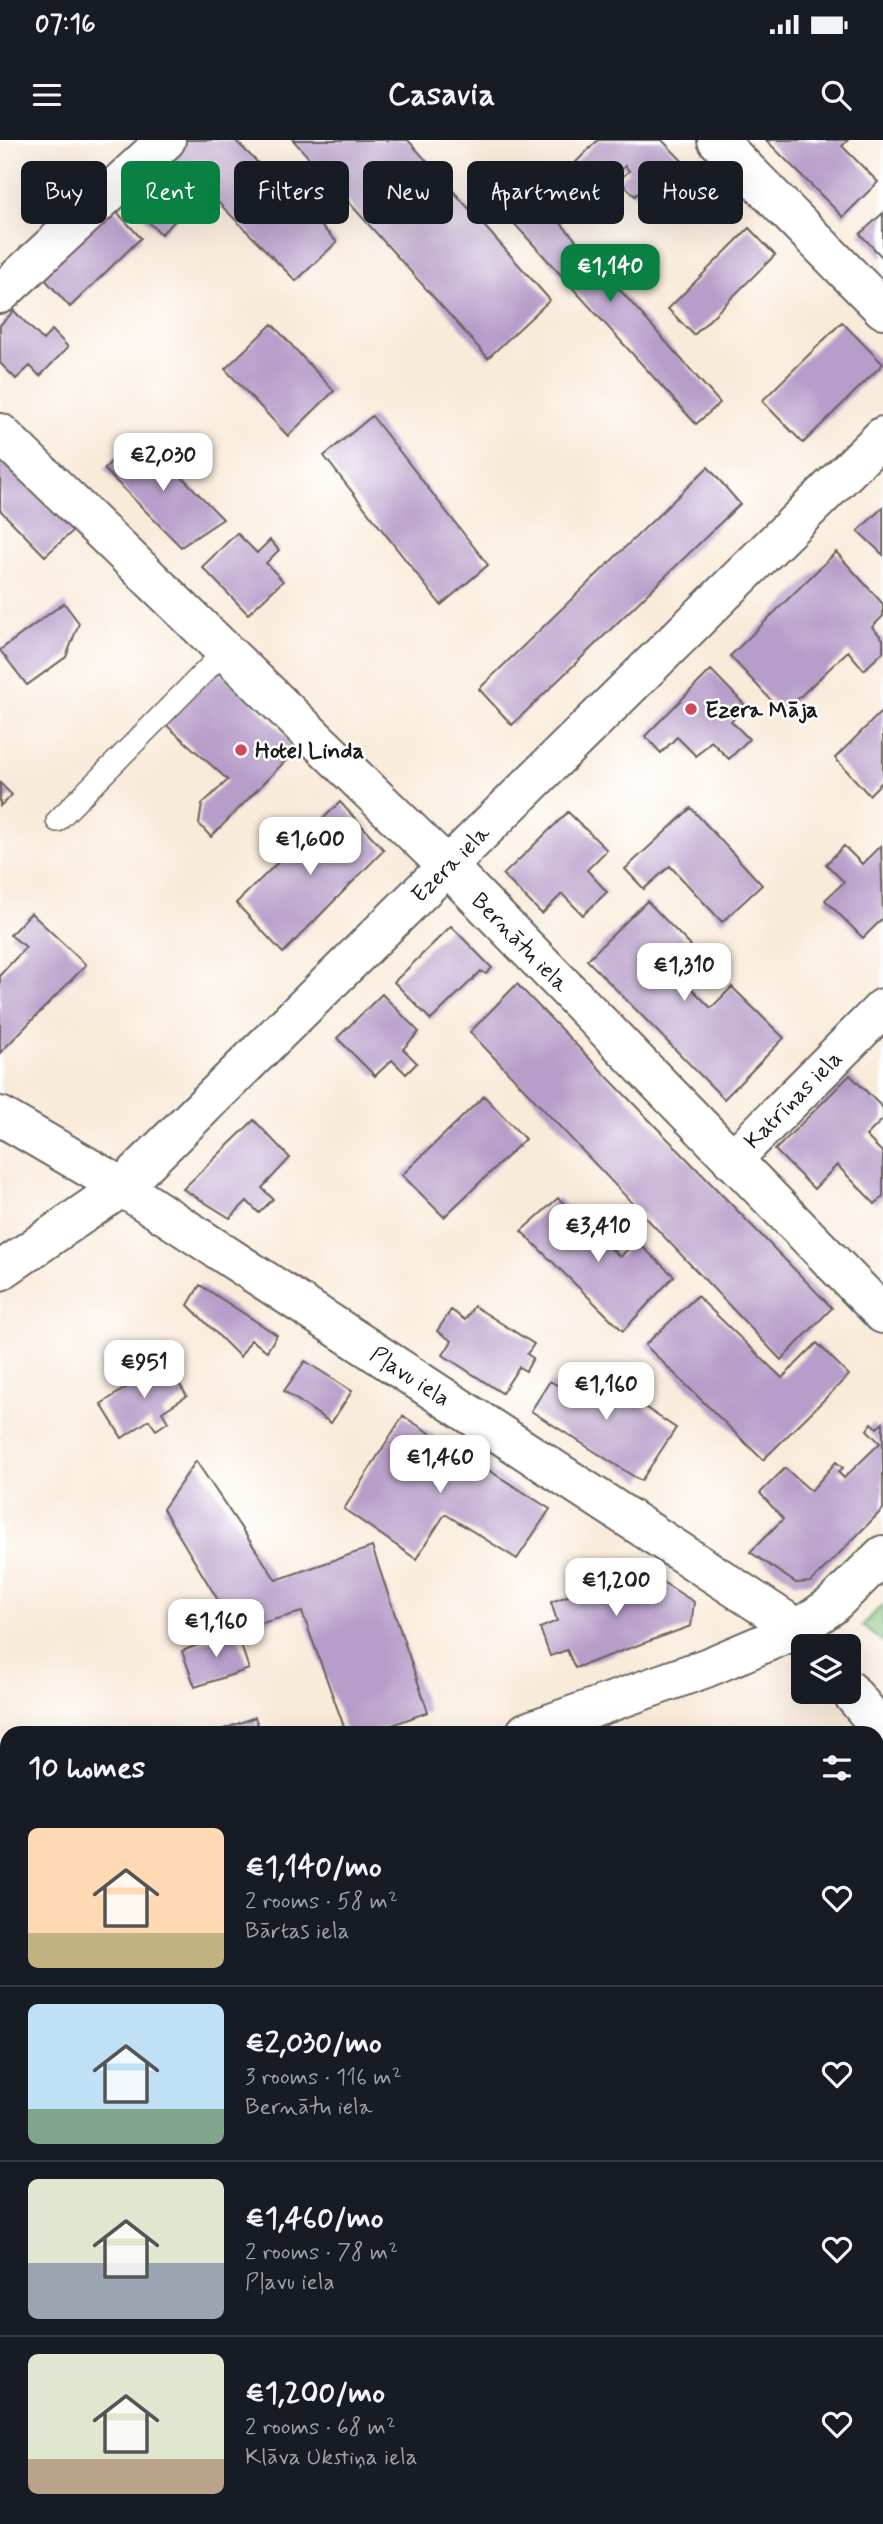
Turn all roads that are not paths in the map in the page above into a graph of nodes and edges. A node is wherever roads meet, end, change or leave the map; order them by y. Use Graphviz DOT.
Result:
graph roads {
  1 [pos="166,140"];
  2 [pos="717,140"];
  3 [pos="0,295"];
  4 [pos="883,309"];
  5 [pos="0,433"];
  6 [pos="883,436"];
  7 [pos="224,652"];
  8 [pos="57,821"];
  9 [pos="448,867"];
  10 [pos="883,1008"];
  11 [pos="0,1116"];
  12 [pos="732,1160"];
  13 [pos="122,1187"];
  14 [pos="0,1271"];
  15 [pos="883,1314"];
  16 [pos="883,1555"];
  17 [pos="800,1634"];
  18 [pos="809,1634"];
  19 [pos="791,1642"];
  20 [pos="861,1704"];
  21 [pos="543,1726"];
  22 [pos="879,1726"];
  1 -- 3 [label="street"];
  2 -- 4 [label="street"];
  5 -- 7 [label="street, Bernātu iela"];
  6 -- 9 [label="street, Ezera iela"];
  7 -- 8 [label="lane"];
  7 -- 9 [label="street, Bernātu iela"];
  9 -- 12 [label="street, Bernātu iela"];
  9 -- 13 [label="street, Ezera iela"];
  10 -- 12 [label="street, Katrīnas iela"];
  11 -- 13 [label="street, Pļavu iela"];
  12 -- 15 [label="street, Bernātu iela"];
  13 -- 14 [label="street, Ezera iela"];
  13 -- 17 [label="street, Pļavu iela"];
  16 -- 18 [label="street"];
  19 -- 21 [label="street"];
  20 -- 22 [label="street"];
}
